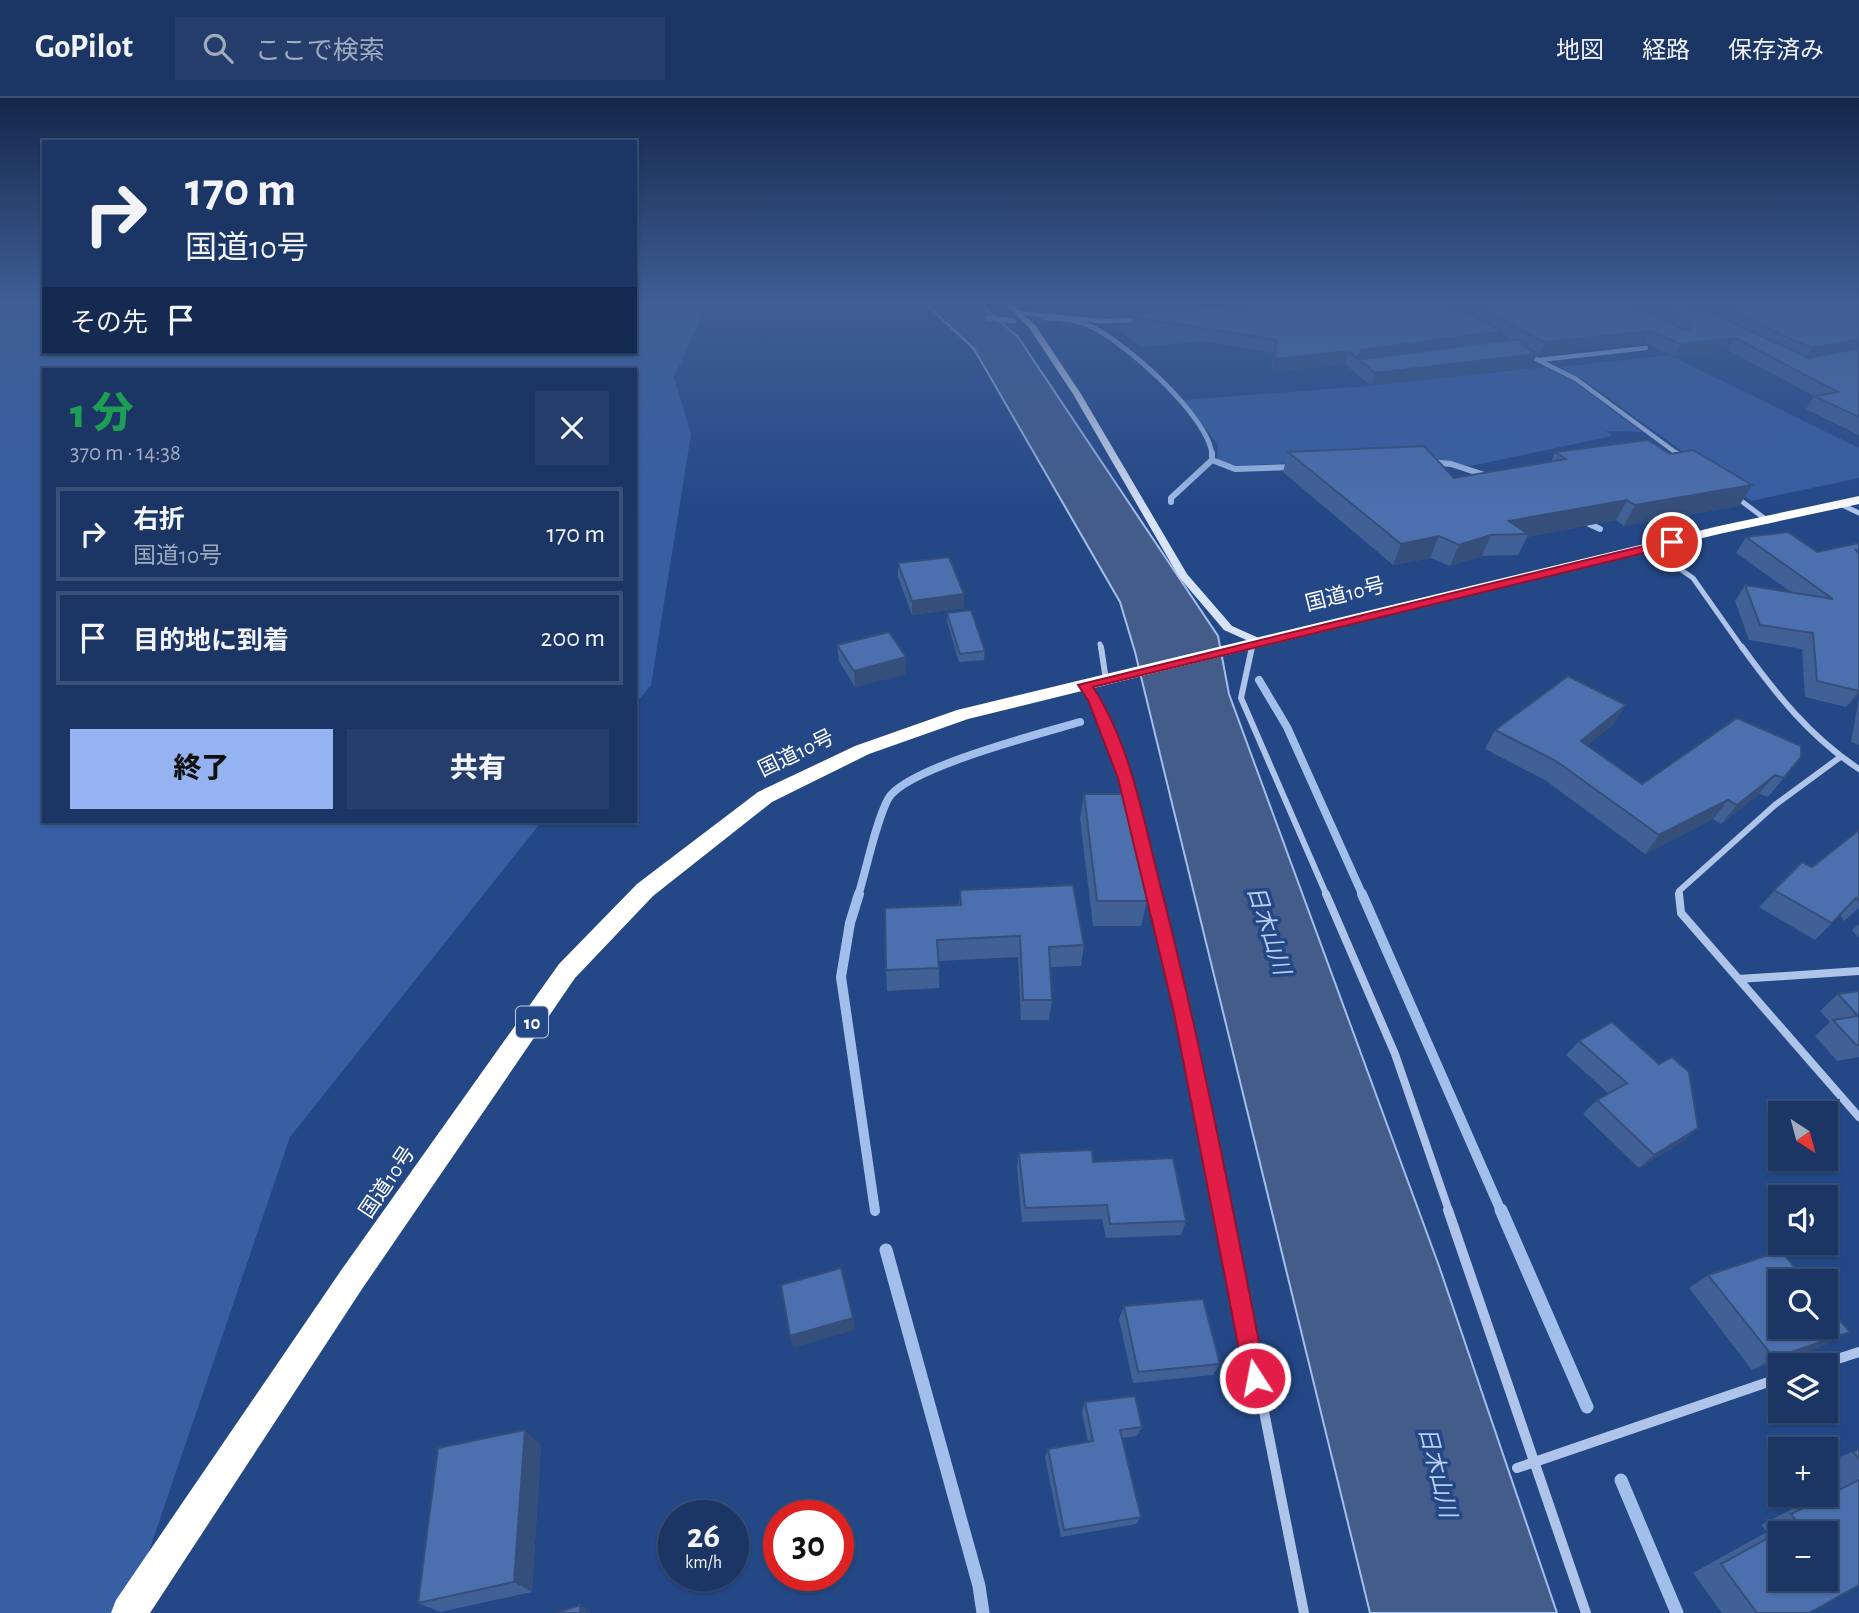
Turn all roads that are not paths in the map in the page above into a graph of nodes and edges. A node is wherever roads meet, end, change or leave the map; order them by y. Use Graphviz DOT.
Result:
graph roads {
  1 [pos="1063,374"];
  2 [pos="1564,374"];
  3 [pos="1691,464"];
  4 [pos="1732,494"];
  5 [pos="1859,499"];
  6 [pos="1840,504"];
  7 [pos="1859,513"];
  8 [pos="1768,521"];
  9 [pos="1649,548"];
  10 [pos="1100,644"];
  11 [pos="1249,644"];
  12 [pos="1095,682"];
  13 [pos="1839,758"];
  14 [pos="1859,769"];
  15 [pos="1859,971"];
  16 [pos="1739,979"];
  17 [pos="1859,1117"];
  18 [pos="1859,1352"];
  19 [pos="1838,1359"];
  20 [pos="1768,1382"];
  21 [pos="1533,1465"];
  22 [pos="1517,1468"];
  23 [pos="129,1613"];
  24 [pos="1304,1613"];
  25 [pos="1586,1613"];
  1 -- 11 [label="street"];
  2 -- 3 [label="street"];
  4 -- 8 [label="street"];
  5 -- 6 [label="highway, 国道10号 / 10"];
  6 -- 7 [label="street"];
  6 -- 8 [label="highway, 国道10号 / 10"];
  8 -- 9 [label="highway, 国道10号 / 10"];
  9 -- 11 [label="highway, 国道10号 / 10"];
  9 -- 13 [label="street"];
  10 -- 12 [label="street"];
  11 -- 12 [label="highway, 国道10号 / 10"];
  11 -- 21 [label="street"];
  12 -- 23 [label="highway, 国道10号 / 10"];
  12 -- 24 [label="street"];
  13 -- 14 [label="street"];
  13 -- 16 [label="street"];
  15 -- 16 [label="street"];
  16 -- 17 [label="street"];
  18 -- 19 [label="street"];
  20 -- 21 [label="street"];
  21 -- 22 [label="street"];
  21 -- 25 [label="street"];
}
